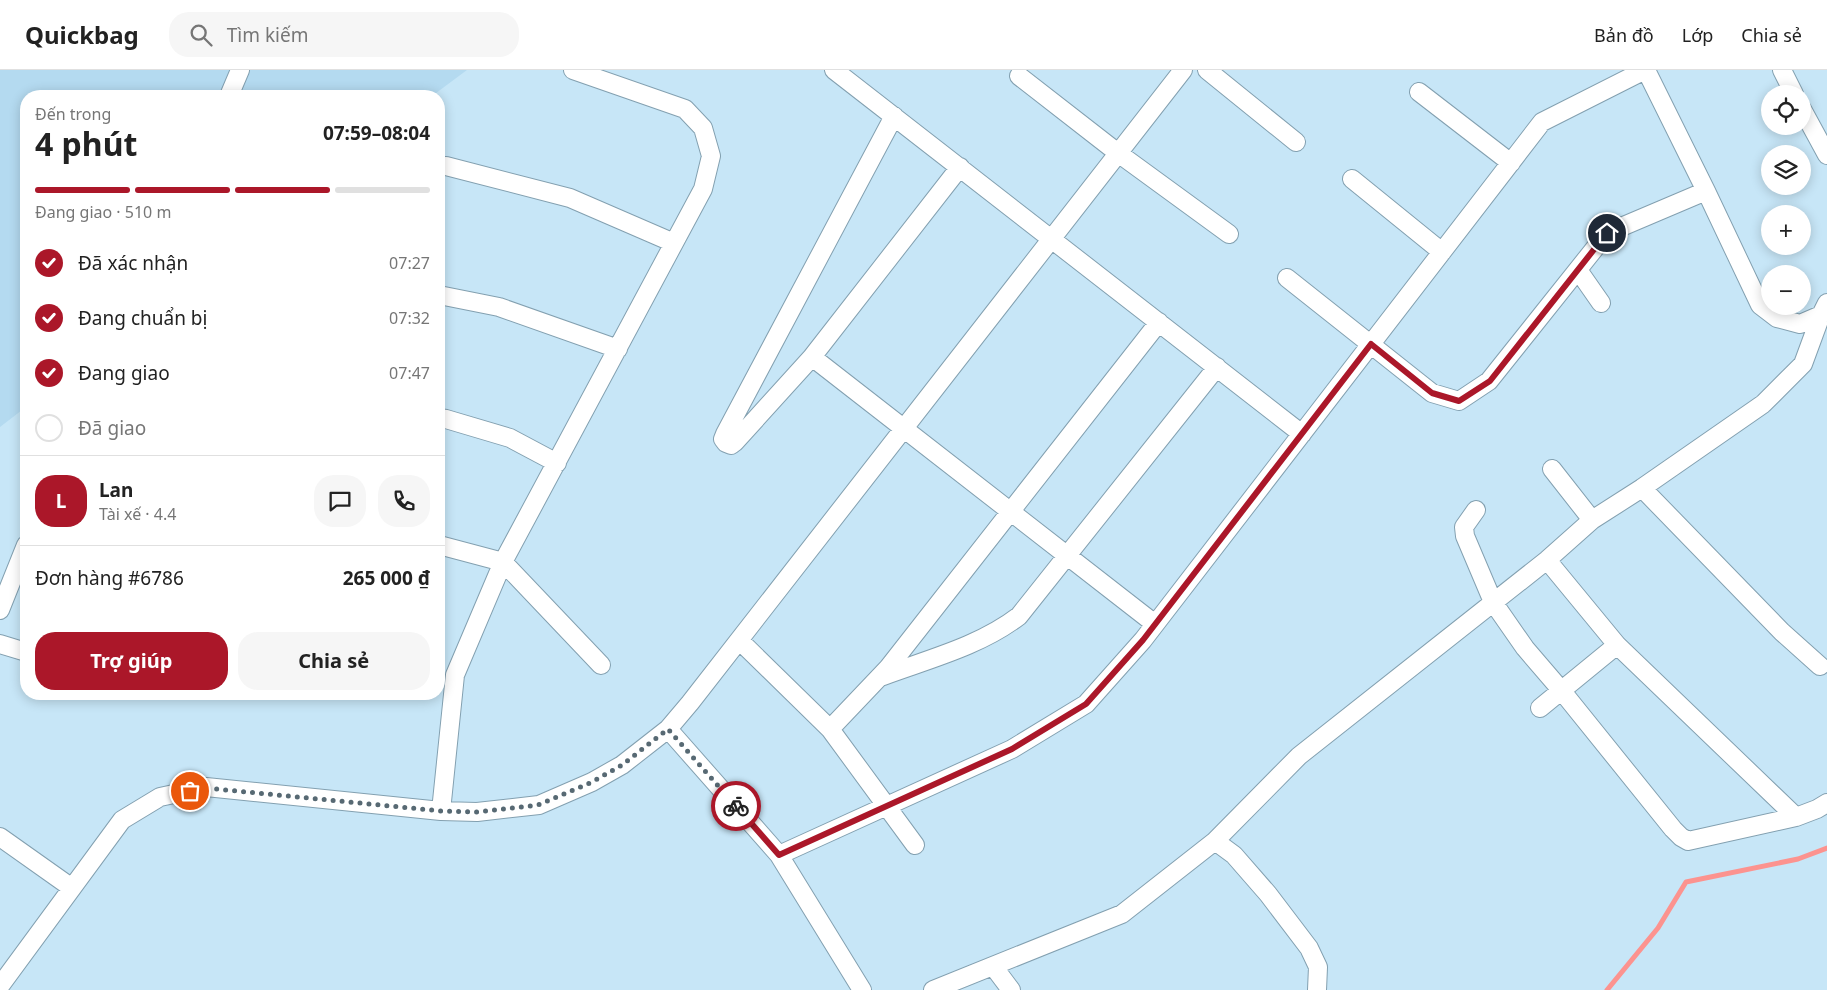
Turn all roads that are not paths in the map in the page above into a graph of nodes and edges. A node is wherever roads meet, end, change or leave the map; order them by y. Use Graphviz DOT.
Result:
graph roads {
  1 [pos="240,70"];
  2 [pos="573,70"];
  3 [pos="834,70"];
  4 [pos="1183,70"];
  5 [pos="1207,70"];
  6 [pos="1646,70"];
  7 [pos="1782,70"];
  8 [pos="1019,76"];
  9 [pos="1790,85"];
  10 [pos="231,90"];
  11 [pos="1419,92"];
  12 [pos="894,116"];
  13 [pos="1811,126"];
  14 [pos="1296,142"];
  15 [pos="1118,153"];
  16 [pos="1827,155"];
  17 [pos="1511,162"];
  18 [pos="446,166"];
  19 [pos="960,168"];
  20 [pos="1352,179"];
  21 [pos="1706,191"];
  22 [pos="1229,234"];
  23 [pos="1052,239"];
  24 [pos="674,243"];
  25 [pos="1442,252"];
  26 [pos="1578,270"];
  27 [pos="1287,278"];
  28 [pos="445,296"];
  29 [pos="1601,304"];
  30 [pos="1824,309"];
  31 [pos="1159,322"];
  32 [pos="1371,344"];
  33 [pos="618,349"];
  34 [pos="812,356"];
  35 [pos="1217,367"];
  36 [pos="445,419"];
  37 [pos="904,428"];
  38 [pos="1302,434"];
  39 [pos="557,463"];
  40 [pos="1552,469"];
  41 [pos="1642,488"];
  42 [pos="1476,510"];
  43 [pos="1010,512"];
  44 [pos="1592,520"];
  45 [pos="445,547"];
  46 [pos="1067,556"];
  47 [pos="20,560"];
  48 [pos="1547,560"];
  49 [pos="503,562"];
  50 [pos="1493,602"];
  51 [pos="0,610"];
  52 [pos="1155,624"];
  53 [pos="739,640"];
  54 [pos="0,644"];
  55 [pos="1616,645"];
  56 [pos="20,650"];
  57 [pos="601,664"];
  58 [pos="1820,666"];
  59 [pos="447,674"];
  60 [pos="880,677"];
  61 [pos="1561,690"];
  62 [pos="1540,708"];
  63 [pos="668,729"];
  64 [pos="830,729"];
  65 [pos="1827,803"];
  66 [pos="886,806"];
  67 [pos="441,811"];
  68 [pos="1796,816"];
  69 [pos="0,836"];
  70 [pos="1215,840"];
  71 [pos="915,845"];
  72 [pos="779,855"];
  73 [pos="72,888"];
  74 [pos="993,966"];
  75 [pos="0,986"];
  76 [pos="862,990"];
  77 [pos="932,990"];
  78 [pos="1011,990"];
  79 [pos="1318,990"];
  1 -- 10 [label="street"];
  2 -- 24 [label="street"];
  3 -- 12 [label="street"];
  4 -- 15 [label="street"];
  5 -- 14 [label="street"];
  6 -- 17 [label="street"];
  6 -- 21 [label="street"];
  7 -- 9 [label="street"];
  8 -- 15 [label="street"];
  11 -- 17 [label="street"];
  12 -- 19 [label="street"];
  12 -- 34 [label="street"];
  13 -- 16 [label="street"];
  15 -- 22 [label="street"];
  15 -- 23 [label="street"];
  17 -- 25 [label="street"];
  18 -- 24 [label="street"];
  19 -- 23 [label="street"];
  19 -- 34 [label="street"];
  20 -- 25 [label="street"];
  21 -- 26 [label="street"];
  21 -- 30 [label="street"];
  23 -- 31 [label="street"];
  23 -- 37 [label="street"];
  24 -- 33 [label="street"];
  25 -- 32 [label="street"];
  26 -- 29 [label="street"];
  26 -- 32 [label="street"];
  27 -- 32 [label="street"];
  28 -- 33 [label="street"];
  30 -- 41 [label="street"];
  31 -- 35 [label="street"];
  31 -- 43 [label="street"];
  32 -- 38 [label="street"];
  33 -- 39 [label="street"];
  34 -- 37 [label="street"];
  35 -- 38 [label="street"];
  35 -- 46 [label="street"];
  36 -- 39 [label="street"];
  37 -- 43 [label="street"];
  37 -- 53 [label="street"];
  38 -- 52 [label="street"];
  39 -- 49 [label="street"];
  40 -- 44 [label="street"];
  41 -- 44 [label="street"];
  41 -- 58 [label="street"];
  42 -- 50 [label="street"];
  43 -- 46 [label="street"];
  43 -- 60 [label="street"];
  44 -- 48 [label="street"];
  45 -- 49 [label="street"];
  46 -- 52 [label="street"];
  46 -- 60 [label="street"];
  47 -- 51 [label="street"];
  48 -- 50 [label="street"];
  48 -- 55 [label="street"];
  49 -- 57 [label="street"];
  49 -- 59 [label="street"];
  50 -- 61 [label="street"];
  50 -- 70 [label="street"];
  52 -- 66 [label="street"];
  53 -- 63 [label="street"];
  53 -- 64 [label="street"];
  54 -- 56 [label="street"];
  55 -- 61 [label="street"];
  55 -- 68 [label="street"];
  59 -- 67 [label="street"];
  60 -- 64 [label="street"];
  61 -- 62 [label="street"];
  61 -- 68 [label="street"];
  63 -- 67 [label="street"];
  63 -- 72 [label="street"];
  64 -- 66 [label="street"];
  65 -- 68 [label="street"];
  66 -- 71 [label="street"];
  66 -- 72 [label="street"];
  67 -- 73 [label="street"];
  69 -- 73 [label="street"];
  70 -- 74 [label="street"];
  70 -- 79 [label="street"];
  72 -- 76 [label="street"];
  73 -- 75 [label="street"];
  74 -- 77 [label="street"];
  74 -- 78 [label="street"];
}
